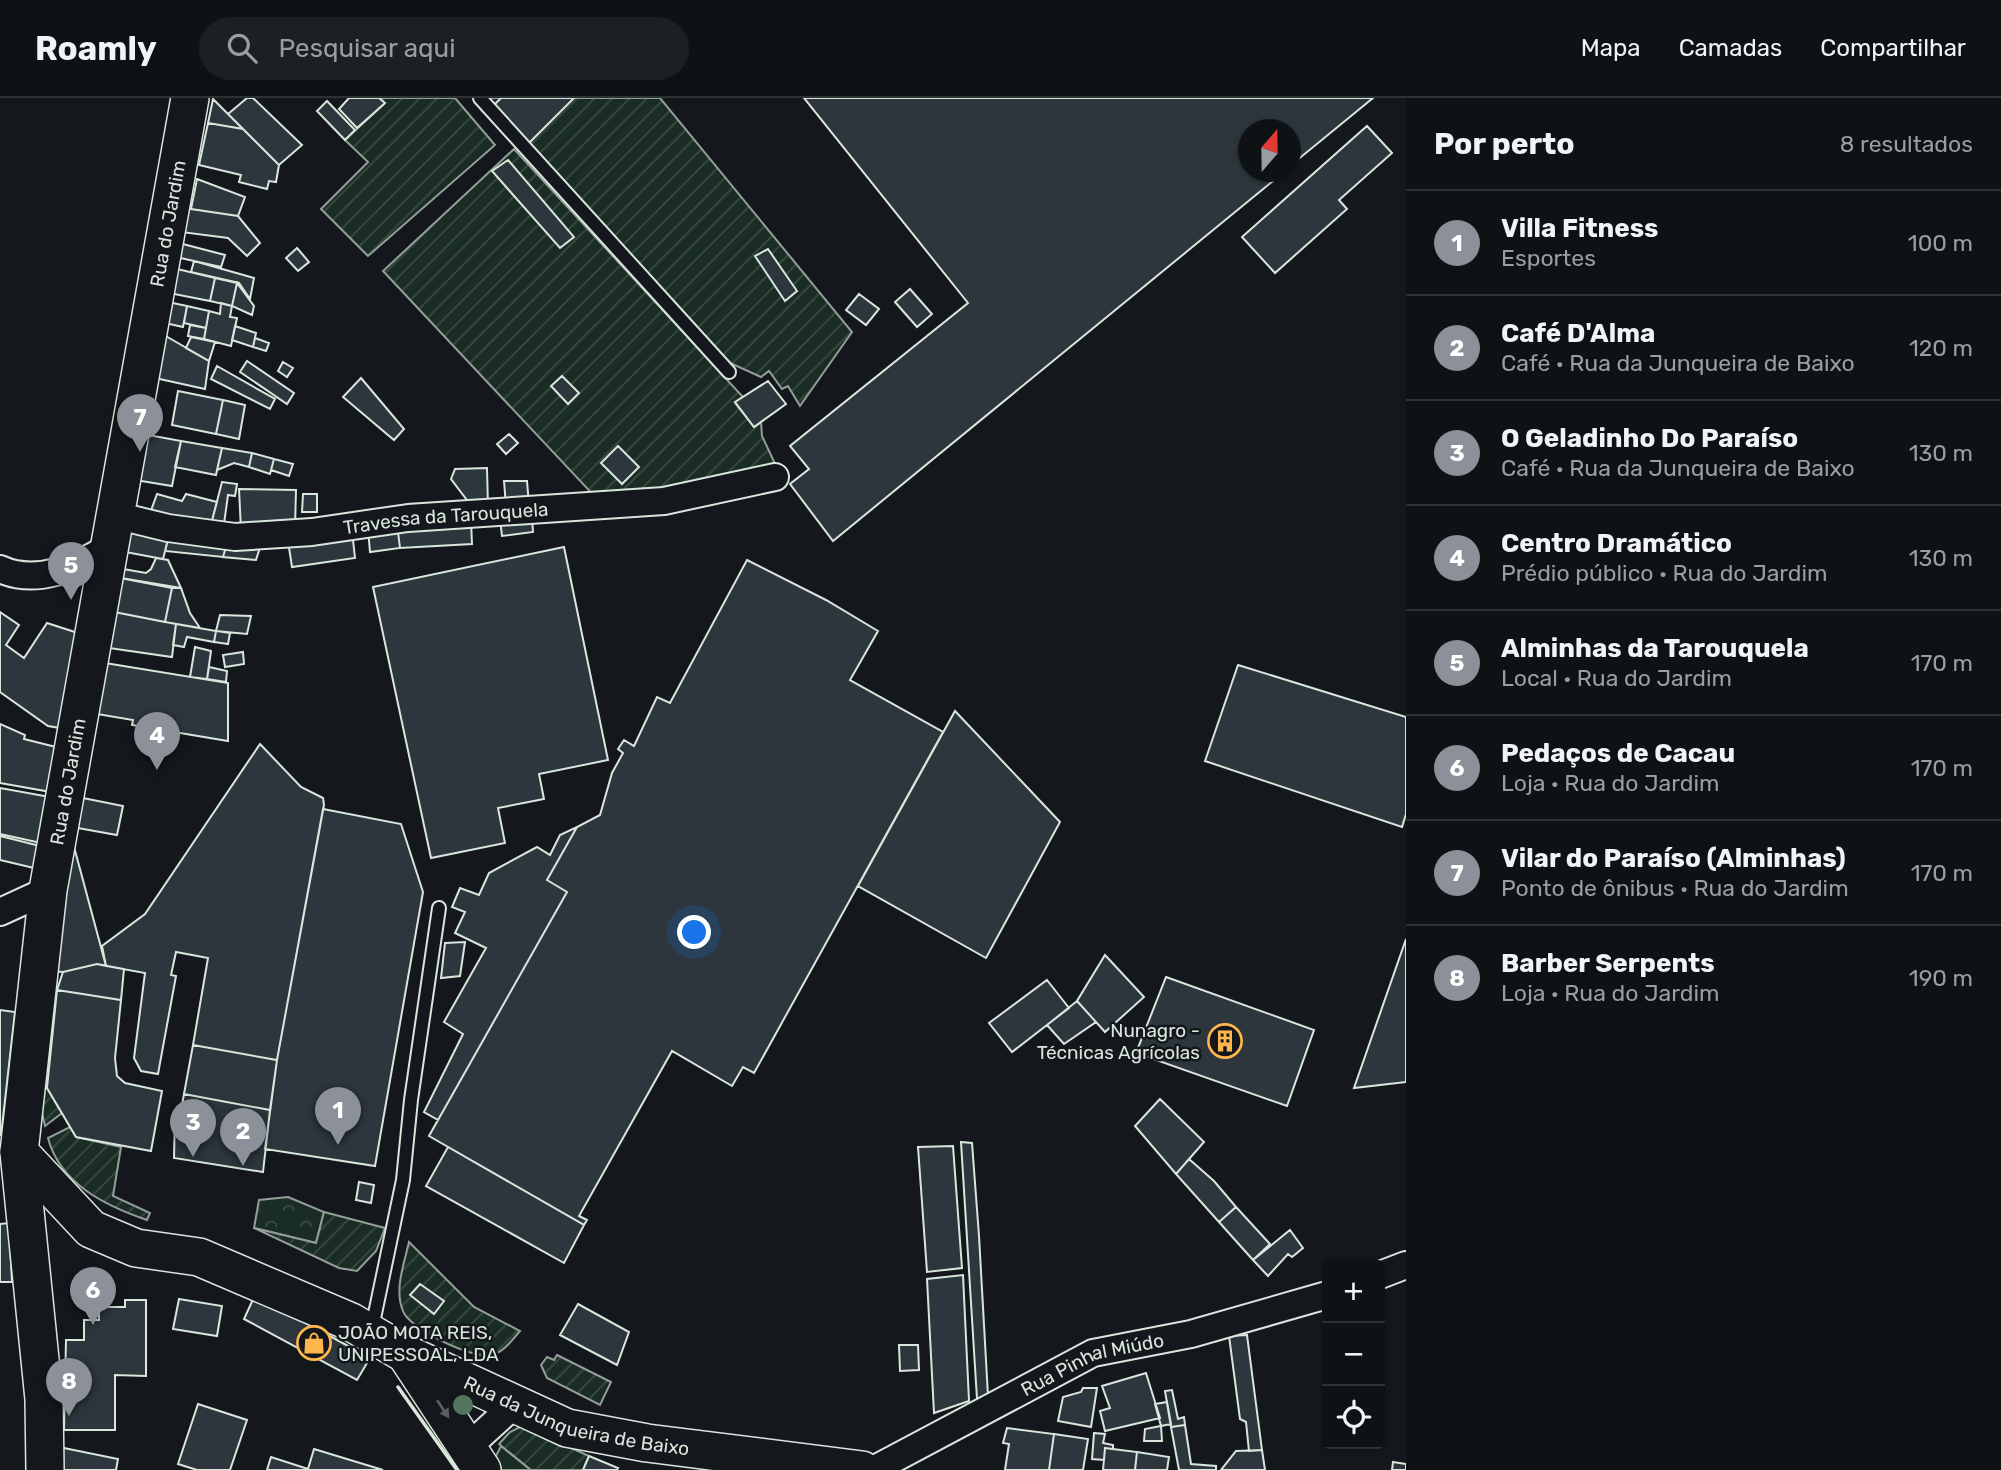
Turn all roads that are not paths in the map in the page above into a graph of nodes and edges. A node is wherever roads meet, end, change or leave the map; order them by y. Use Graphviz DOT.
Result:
graph roads {
  1 [pos="190,98"];
  2 [pos="480,98"];
  3 [pos="729,373"];
  4 [pos="775,477"];
  5 [pos="112,531"];
  6 [pos="0,569"];
  7 [pos="48,890"];
  8 [pos="439,908"];
  9 [pos="0,912"];
  10 [pos="10,1153"];
  11 [pos="1406,1265"];
  12 [pos="1385,1273"];
  13 [pos="1322,1296"];
  14 [pos="371,1332"];
  15 [pos="404,1353"];
  16 [pos="514,1405"];
  17 [pos="475,1458"];
  18 [pos="45,1470"];
  19 [pos="862,1470"];
  20 [pos="873,1470"];
  1 -- 5 [label="main road, Rua do Jardim"];
  2 -- 3 [label="lane"];
  4 -- 5 [label="street, Travessa da Tarouquela"];
  5 -- 6 [label="street"];
  5 -- 7 [label="main road, Rua do Jardim"];
  7 -- 9 [label="street"];
  7 -- 10 [label="main road, Rua do Jardim"];
  8 -- 14 [label="lane"];
  10 -- 14 [label="main road, Rua da Junqueira de Baixo"];
  10 -- 18 [label="main road, Rua do Jardim"];
  11 -- 12 [label="street"];
  13 -- 20 [label="street, Rua Pinhal Miúdo"];
  14 -- 15 [label="main road, Rua da Junqueira de Baixo"];
  15 -- 16 [label="main road, Rua da Junqueira de Baixo"];
  15 -- 17 [label="main road, one-way"];
  16 -- 17 [label="street"];
  16 -- 19 [label="main road, Rua da Junqueira de Baixo"];
}
